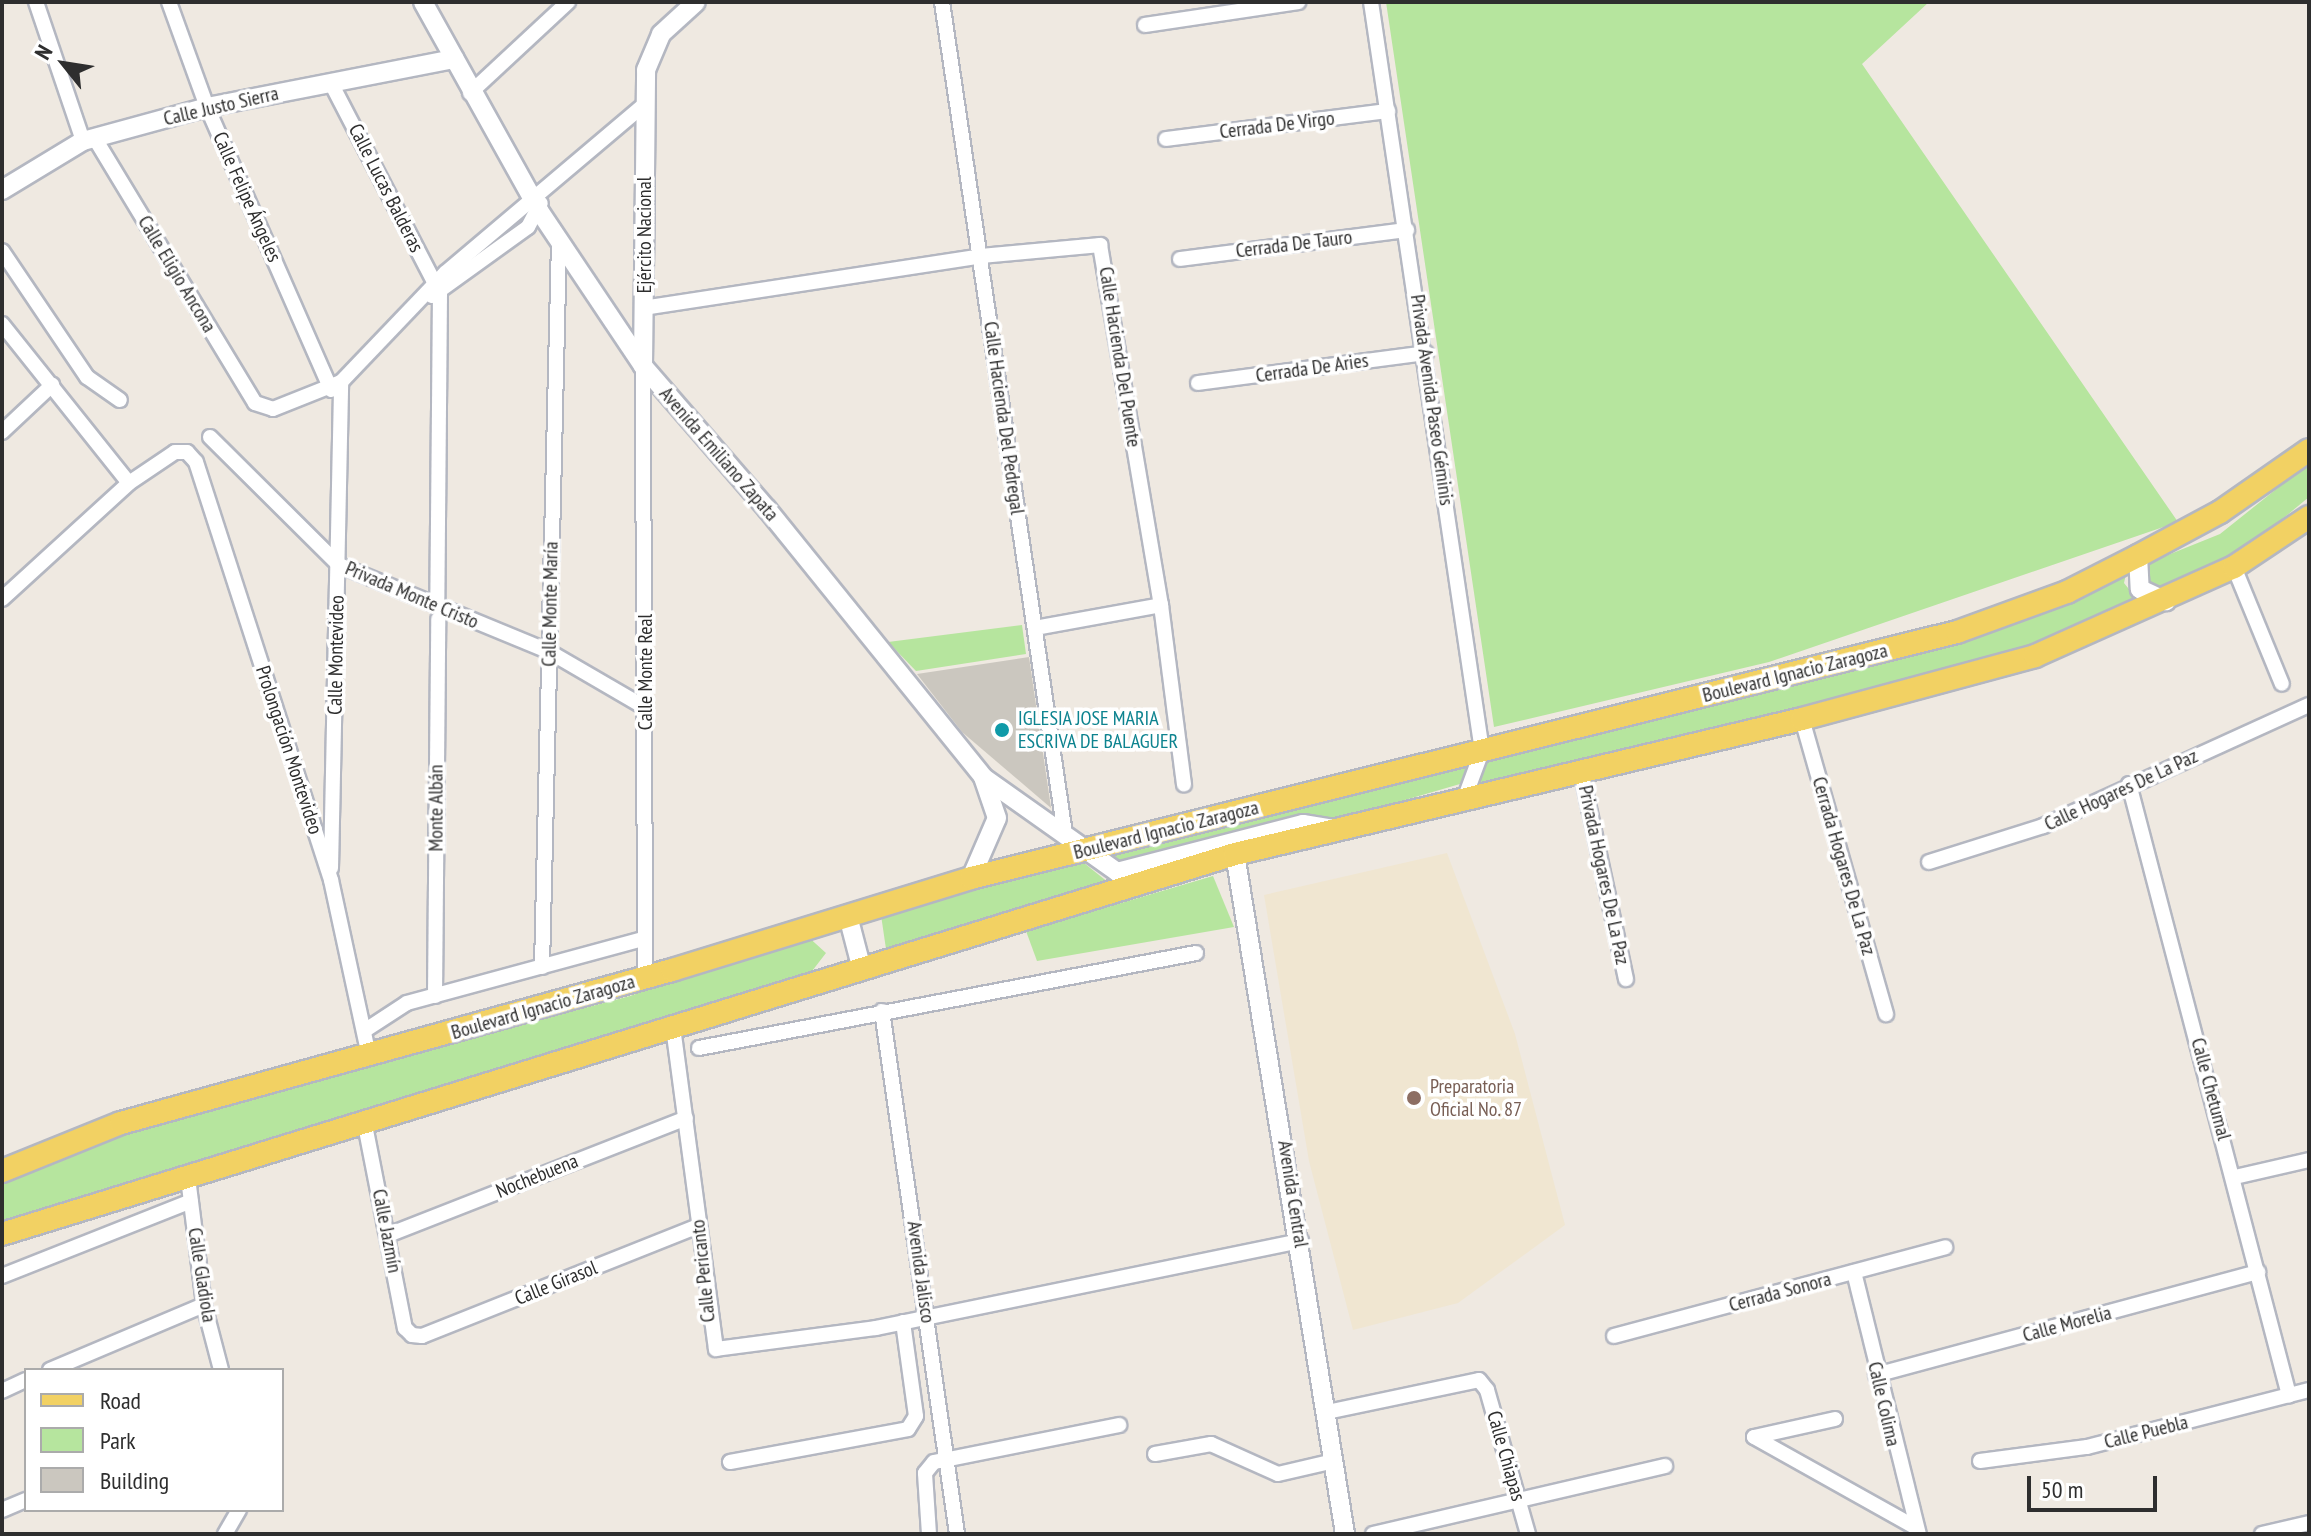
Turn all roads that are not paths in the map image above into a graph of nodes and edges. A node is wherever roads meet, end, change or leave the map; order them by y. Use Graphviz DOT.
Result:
graph roads {
  1 [pos="36,2"];
  2 [pos="169,2"];
  3 [pos="423,2"];
  4 [pos="568,2"];
  5 [pos="696,2"];
  6 [pos="942,2"];
  7 [pos="1298,2"];
  8 [pos="1371,2"];
  9 [pos="1145,25"];
  10 [pos="454,59"];
  11 [pos="331,83"];
  12 [pos="470,93"];
  13 [pos="645,104"];
  14 [pos="207,107"];
  15 [pos="1388,111"];
  16 [pos="88,139"];
  17 [pos="1166,139"];
  18 [pos="2,190"];
  19 [pos="539,202"];
  20 [pos="1407,230"];
  21 [pos="559,242"];
  22 [pos="2,251"];
  23 [pos="981,256"];
  24 [pos="1180,259"];
  25 [pos="437,288"];
  26 [pos="643,308"];
  27 [pos="2,324"];
  28 [pos="1426,353"];
  29 [pos="643,366"];
  30 [pos="1198,383"];
  31 [pos="52,385"];
  32 [pos="336,386"];
  33 [pos="120,400"];
  34 [pos="2,432"];
  35 [pos="210,437"];
  36 [pos="2309,450"];
  37 [pos="129,483"];
  38 [pos="2309,517"];
  39 [pos="2138,556"];
  40 [pos="339,565"];
  41 [pos="2234,567"];
  42 [pos="2,599"];
  43 [pos="2168,600"];
  44 [pos="1161,605"];
  45 [pos="438,612"];
  46 [pos="1035,628"];
  47 [pos="548,651"];
  48 [pos="2282,684"];
  49 [pos="2309,705"];
  50 [pos="646,708"];
  51 [pos="1802,719"];
  52 [pos="1482,751"];
  53 [pos="1581,771"];
  54 [pos="983,777"];
  55 [pos="2129,784"];
  56 [pos="1184,785"];
  57 [pos="1465,797"];
  58 [pos="1334,829"];
  59 [pos="1065,834"];
  60 [pos="1085,850"];
  61 [pos="1235,854"];
  62 [pos="1929,862"];
  63 [pos="971,878"];
  64 [pos="331,880"];
  65 [pos="848,916"];
  66 [pos="642,939"];
  67 [pos="1196,953"];
  68 [pos="861,966"];
  69 [pos="542,967"];
  70 [pos="645,978"];
  71 [pos="1626,979"];
  72 [pos="435,996"];
  73 [pos="882,1011"];
  74 [pos="1886,1014"];
  75 [pos="673,1027"];
  76 [pos="364,1031"];
  77 [pos="699,1048"];
  78 [pos="369,1056"];
  79 [pos="686,1118"];
  80 [pos="365,1125"];
  81 [pos="2309,1160"];
  82 [pos="2,1171"];
  83 [pos="2235,1177"];
  84 [pos="189,1190"];
  85 [pos="699,1226"];
  86 [pos="2,1234"];
  87 [pos="388,1235"];
  88 [pos="1301,1241"];
  89 [pos="1945,1247"];
  90 [pos="1854,1272"];
  91 [pos="2258,1272"];
  92 [pos="2,1276"];
  93 [pos="204,1305"];
  94 [pos="927,1317"];
  95 [pos="903,1322"];
  96 [pos="412,1335"];
  97 [pos="1614,1336"];
  98 [pos="55,1368"];
  99 [pos="220,1368"];
  100 [pos="1876,1375"];
  101 [pos="24,1381"];
  102 [pos="2309,1390"];
  103 [pos="2,1391"];
  104 [pos="2289,1395"];
  105 [pos="1327,1412"];
  106 [pos="1835,1419"];
  107 [pos="1119,1425"];
  108 [pos="1155,1454"];
  109 [pos="946,1459"];
  110 [pos="1334,1461"];
  111 [pos="1980,1461"];
  112 [pos="730,1462"];
  113 [pos="1665,1466"];
  114 [pos="1520,1498"];
  115 [pos="24,1501"];
  116 [pos="2,1510"];
  117 [pos="238,1512"];
  118 [pos="2309,1523"];
  119 [pos="1916,1530"];
  120 [pos="225,1534"];
  121 [pos="929,1534"];
  122 [pos="957,1534"];
  123 [pos="1345,1534"];
  124 [pos="1373,1534"];
  125 [pos="1528,1534"];
  126 [pos="2262,1534"];
  1 -- 16 [label="street, Calle Eligio Ancona"];
  2 -- 14 [label="street, Calle Felipe Ángeles"];
  3 -- 10 [label="street, Avenida Emiliano Zapata"];
  4 -- 12 [label="street"];
  5 -- 13 [label="street, Ejército Nacional"];
  6 -- 23 [label="street, Calle Hacienda Del Pedregal"];
  7 -- 9 [label="street"];
  8 -- 15 [label="street, Privada Avenida Paseo Géminis"];
  10 -- 11 [label="street, Calle Justo Sierra"];
  10 -- 12 [label="street, Avenida Emiliano Zapata"];
  11 -- 14 [label="street, Calle Justo Sierra"];
  11 -- 25 [label="street, Calle Lucas Balderas"];
  12 -- 19 [label="street, Avenida Emiliano Zapata"];
  13 -- 19 [label="street"];
  13 -- 26 [label="street, Ejército Nacional"];
  14 -- 16 [label="street, Calle Justo Sierra"];
  14 -- 32 [label="street, Calle Felipe Ángeles"];
  15 -- 17 [label="street, Cerrada De Virgo"];
  15 -- 20 [label="street, Privada Avenida Paseo Géminis"];
  16 -- 18 [label="street, Calle Justo Sierra"];
  16 -- 32 [label="street, Calle Eligio Ancona"];
  19 -- 21 [label="street, Avenida Emiliano Zapata"];
  19 -- 25 [label="street"];
  20 -- 24 [label="street, Cerrada De Tauro"];
  20 -- 28 [label="street, Privada Avenida Paseo Géminis"];
  21 -- 29 [label="street, Avenida Emiliano Zapata"];
  21 -- 47 [label="street, Calle Monte María"];
  22 -- 33 [label="street"];
  23 -- 26 [label="street, Calle Hacienda Del Puente"];
  23 -- 44 [label="street, Calle Hacienda Del Puente"];
  23 -- 46 [label="street, Calle Hacienda Del Pedregal"];
  25 -- 32 [label="street"];
  25 -- 45 [label="street, Monte Albán"];
  26 -- 29 [label="street, Ejército Nacional"];
  27 -- 31 [label="street"];
  28 -- 30 [label="street, Cerrada De Aries"];
  28 -- 52 [label="street, Privada Avenida Paseo Géminis"];
  29 -- 50 [label="street, Calle Monte Real"];
  29 -- 54 [label="street, Avenida Emiliano Zapata"];
  31 -- 34 [label="street"];
  31 -- 37 [label="street"];
  32 -- 40 [label="street, Calle Montevideo"];
  35 -- 40 [label="street, Privada Monte Cristo"];
  36 -- 39 [label="main road, Boulevard Ignacio Zaragoza"];
  37 -- 42 [label="street"];
  37 -- 64 [label="street, Prolongación Montevideo"];
  38 -- 41 [label="main road, Boulevard Ignacio Zaragoza"];
  39 -- 43 [label="street"];
  39 -- 52 [label="main road, Boulevard Ignacio Zaragoza"];
  40 -- 45 [label="street, Privada Monte Cristo"];
  40 -- 64 [label="street, Calle Montevideo"];
  41 -- 43 [label="main road, Boulevard Ignacio Zaragoza"];
  41 -- 48 [label="street"];
  43 -- 51 [label="main road, Boulevard Ignacio Zaragoza"];
  44 -- 46 [label="street"];
  44 -- 56 [label="street, Calle Hacienda Del Puente"];
  45 -- 47 [label="street, Privada Monte Cristo"];
  45 -- 72 [label="street, Monte Albán"];
  46 -- 59 [label="street, Calle Hacienda Del Pedregal"];
  47 -- 50 [label="street, Privada Monte Cristo"];
  47 -- 69 [label="street, Calle Monte María"];
  49 -- 55 [label="street, Calle Hogares De La Paz"];
  50 -- 66 [label="street, Calle Monte Real"];
  51 -- 53 [label="main road, Boulevard Ignacio Zaragoza"];
  51 -- 74 [label="street, Cerrada Hogares De La Paz"];
  52 -- 57 [label="street, Privada Avenida Paseo Géminis"];
  52 -- 60 [label="main road, Boulevard Ignacio Zaragoza"];
  53 -- 57 [label="main road, Boulevard Ignacio Zaragoza"];
  53 -- 71 [label="street, Privada Hogares De La Paz"];
  54 -- 59 [label="street, Avenida Emiliano Zapata"];
  54 -- 63 [label="street"];
  55 -- 62 [label="street, Calle Hogares De La Paz"];
  55 -- 83 [label="street, Calle Chetumal"];
  57 -- 58 [label="main road, Boulevard Ignacio Zaragoza"];
  58 -- 60 [label="street, Avenida Emiliano Zapata"];
  58 -- 61 [label="main road, Boulevard Ignacio Zaragoza"];
  59 -- 60 [label="street, Avenida Emiliano Zapata"];
  60 -- 63 [label="main road, Boulevard Ignacio Zaragoza"];
  61 -- 68 [label="main road, Boulevard Ignacio Zaragoza"];
  61 -- 88 [label="street, Avenida Central"];
  63 -- 65 [label="main road, Boulevard Ignacio Zaragoza"];
  64 -- 76 [label="street, Prolongación Montevideo"];
  65 -- 68 [label="street"];
  65 -- 70 [label="main road, Boulevard Ignacio Zaragoza"];
  66 -- 69 [label="street"];
  66 -- 70 [label="street, Calle Monte Real"];
  67 -- 73 [label="street"];
  68 -- 75 [label="main road, Boulevard Ignacio Zaragoza"];
  69 -- 72 [label="street"];
  70 -- 78 [label="main road, Boulevard Ignacio Zaragoza"];
  72 -- 76 [label="street"];
  73 -- 77 [label="street"];
  73 -- 94 [label="street, Avenida Jalisco"];
  75 -- 79 [label="street, Calle Pericanto"];
  75 -- 80 [label="main road, Boulevard Ignacio Zaragoza"];
  76 -- 78 [label="street, Prolongación Montevideo"];
  78 -- 82 [label="main road, Boulevard Ignacio Zaragoza"];
  79 -- 85 [label="street, Calle Pericanto"];
  79 -- 87 [label="street, Nochebuena"];
  80 -- 84 [label="main road, Boulevard Ignacio Zaragoza"];
  80 -- 87 [label="street, Calle Jazmín"];
  81 -- 83 [label="street"];
  83 -- 91 [label="street, Calle Chetumal"];
  84 -- 86 [label="main road, Boulevard Ignacio Zaragoza"];
  84 -- 92 [label="street"];
  84 -- 93 [label="street, Calle Gladiola"];
  85 -- 95 [label="street, Calle Pericanto"];
  85 -- 96 [label="street, Calle Girasol"];
  87 -- 96 [label="street, Calle Jazmín"];
  88 -- 94 [label="street, Calle Pericanto"];
  88 -- 105 [label="street, Avenida Central"];
  89 -- 90 [label="street, Cerrada Sonora"];
  90 -- 97 [label="street, Cerrada Sonora"];
  90 -- 100 [label="street, Calle Colima"];
  91 -- 100 [label="street, Calle Morelia"];
  91 -- 104 [label="street, Calle Chetumal"];
  93 -- 98 [label="street"];
  93 -- 99 [label="street, Calle Gladiola"];
  94 -- 95 [label="street, Calle Pericanto"];
  94 -- 109 [label="street, Avenida Jalisco"];
  95 -- 112 [label="street"];
  100 -- 119 [label="street, Calle Colima"];
  101 -- 103 [label="street"];
  102 -- 104 [label="street, Calle Puebla"];
  104 -- 111 [label="street, Calle Puebla"];
  105 -- 110 [label="street, Avenida Central"];
  105 -- 114 [label="street, Calle Chiapas"];
  106 -- 119 [label="street"];
  107 -- 109 [label="street"];
  108 -- 110 [label="street"];
  109 -- 121 [label="street"];
  109 -- 122 [label="street, Avenida Jalisco"];
  110 -- 123 [label="street, Avenida Central"];
  113 -- 114 [label="street"];
  114 -- 124 [label="street"];
  114 -- 125 [label="street, Calle Chiapas"];
  115 -- 116 [label="street"];
  117 -- 120 [label="street"];
  118 -- 126 [label="street"];
}
